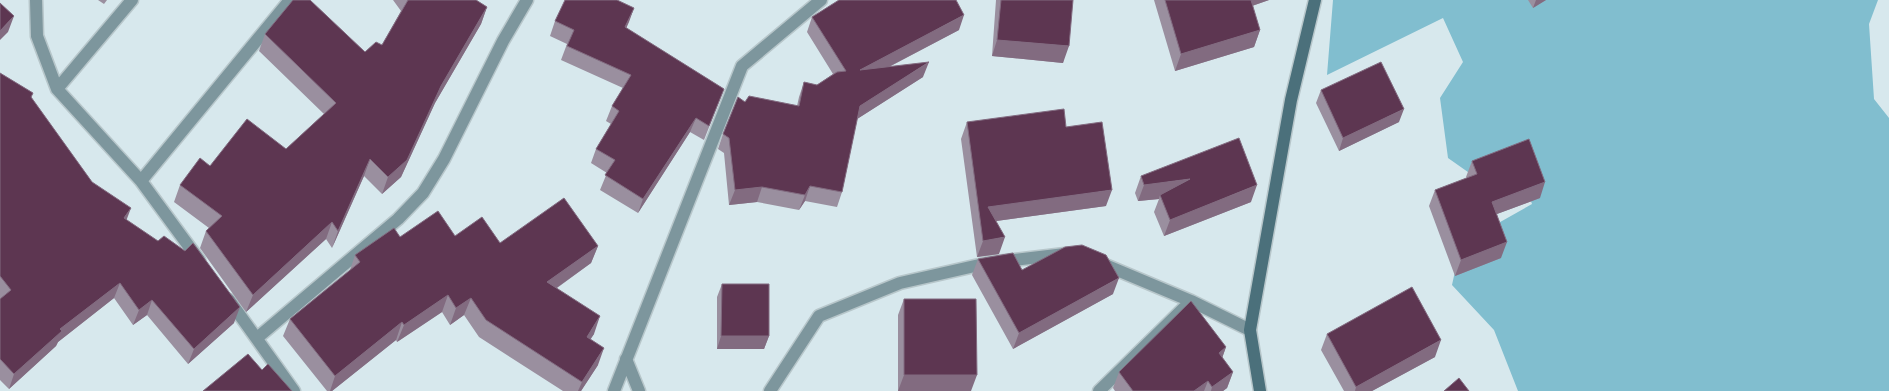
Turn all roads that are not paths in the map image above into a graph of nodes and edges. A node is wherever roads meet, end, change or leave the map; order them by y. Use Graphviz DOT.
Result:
graph roads {
  1 [pos="36,0"];
  2 [pos="132,0"];
  3 [pos="290,0"];
  4 [pos="527,0"];
  5 [pos="821,0"];
  6 [pos="1315,0"];
  7 [pos="57,88"];
  8 [pos="141,181"];
  9 [pos="205,268"];
  10 [pos="222,291"];
  11 [pos="1191,301"];
  12 [pos="1250,330"];
  13 [pos="256,338"];
  14 [pos="626,359"];
  15 [pos="1257,389"];
  16 [pos="294,391"];
  17 [pos="614,391"];
  18 [pos="639,391"];
  19 [pos="770,391"];
  20 [pos="1099,391"];
  1 -- 7 [label="street"];
  2 -- 7 [label="street"];
  3 -- 8 [label="street"];
  4 -- 13 [label="street"];
  5 -- 14 [label="street"];
  6 -- 12 [label="street"];
  7 -- 8 [label="street"];
  8 -- 9 [label="street"];
  10 -- 13 [label="street"];
  11 -- 12 [label="street"];
  11 -- 19 [label="street"];
  11 -- 20 [label="street"];
  12 -- 15 [label="street"];
  13 -- 16 [label="street"];
  14 -- 17 [label="street"];
  14 -- 18 [label="street"];
}
